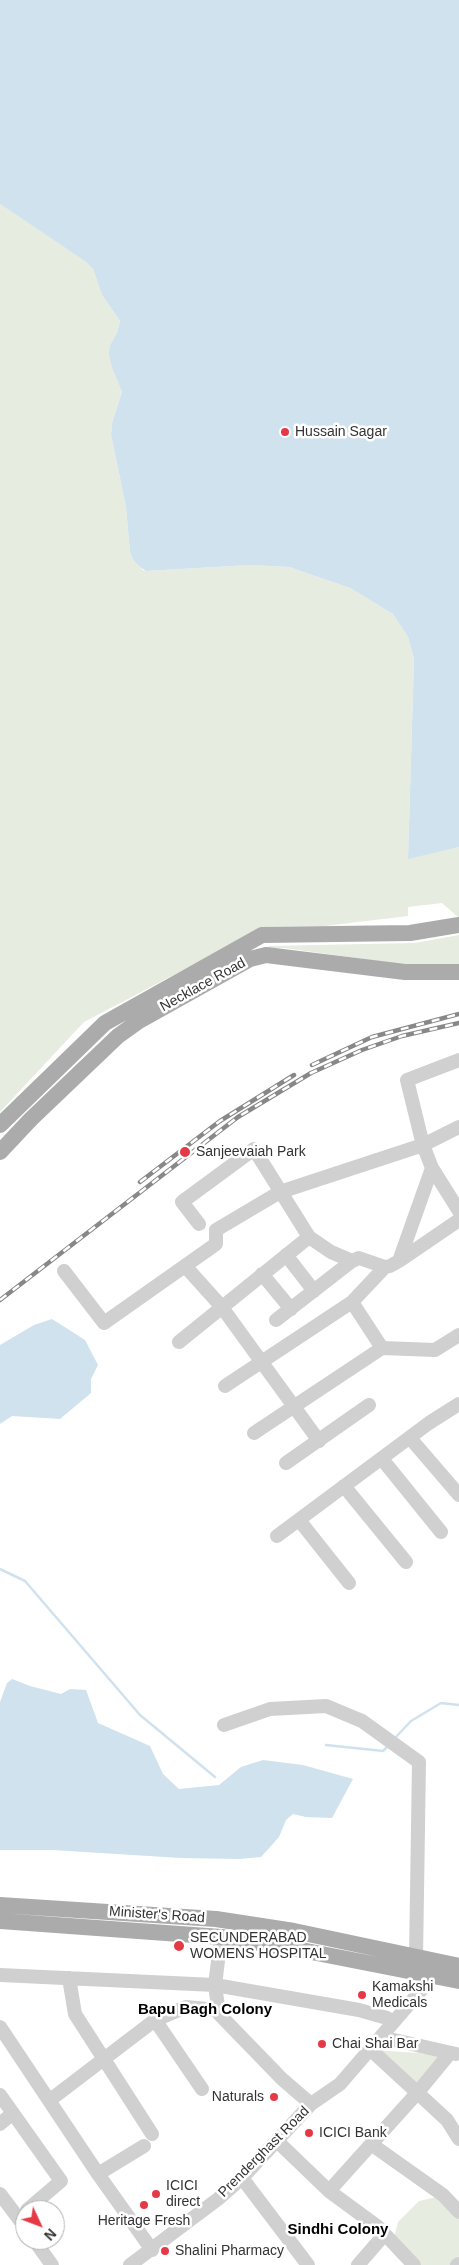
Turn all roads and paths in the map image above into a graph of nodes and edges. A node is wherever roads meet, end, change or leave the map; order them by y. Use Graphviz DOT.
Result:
graph roads {
  1 [pos="459,925"];
  2 [pos="262,935"];
  3 [pos="266,955"];
  4 [pos="459,972"];
  5 [pos="105,1023"];
  6 [pos="118,1036"];
  7 [pos="459,1060"];
  8 [pos="0,1124"];
  9 [pos="459,1127"];
  10 [pos="423,1145"];
  11 [pos="0,1152"];
  12 [pos="432,1168"];
  13 [pos="280,1192"];
  14 [pos="459,1211"];
  15 [pos="459,1220"];
  16 [pos="199,1224"];
  17 [pos="309,1236"];
  18 [pos="286,1255"];
  19 [pos="352,1261"];
  20 [pos="399,1261"];
  21 [pos="185,1266"];
  22 [pos="385,1267"];
  23 [pos="64,1271"];
  24 [pos="262,1274"];
  25 [pos="314,1290"];
  26 [pos="352,1302"];
  27 [pos="221,1306"];
  28 [pos="291,1309"];
  29 [pos="276,1320"];
  30 [pos="459,1335"];
  31 [pos="179,1342"];
  32 [pos="382,1348"];
  33 [pos="261,1362"];
  34 [pos="225,1386"];
  35 [pos="459,1404"];
  36 [pos="369,1405"];
  37 [pos="293,1408"];
  38 [pos="254,1433"];
  39 [pos="410,1438"];
  40 [pos="319,1441"];
  41 [pos="382,1459"];
  42 [pos="286,1463"];
  43 [pos="344,1486"];
  44 [pos="459,1495"];
  45 [pos="299,1520"];
  46 [pos="441,1532"];
  47 [pos="277,1536"];
  48 [pos="406,1562"];
  49 [pos="350,1583"];
  50 [pos="224,1725"];
  51 [pos="0,1906"];
  52 [pos="0,1921"];
  53 [pos="221,1937"];
  54 [pos="428,1965"];
  55 [pos="459,1966"];
  56 [pos="0,1975"];
  57 [pos="69,1978"];
  58 [pos="459,1981"];
  59 [pos="185,1984"];
  60 [pos="216,1986"];
  61 [pos="186,2007"];
  62 [pos="217,2010"];
  63 [pos="387,2018"];
  64 [pos="155,2020"];
  65 [pos="0,2027"];
  66 [pos="381,2037"];
  67 [pos="370,2049"];
  68 [pos="454,2054"];
  69 [pos="105,2060"];
  70 [pos="202,2089"];
  71 [pos="418,2092"];
  72 [pos="327,2093"];
  73 [pos="0,2095"];
  74 [pos="50,2100"];
  75 [pos="311,2104"];
  76 [pos="13,2113"];
  77 [pos="0,2124"];
  78 [pos="152,2134"];
  79 [pos="459,2139"];
  80 [pos="277,2141"];
  81 [pos="371,2144"];
  82 [pos="144,2146"];
  83 [pos="98,2174"];
  84 [pos="242,2178"];
  85 [pos="329,2191"];
  86 [pos="0,2194"];
  87 [pos="41,2200"];
  88 [pos="15,2208"];
  89 [pos="459,2212"];
  90 [pos="384,2235"];
  91 [pos="41,2250"];
  92 [pos="152,2250"];
  93 [pos="134,2264"];
  94 [pos="52,2265"];
  95 [pos="308,2265"];
  96 [pos="358,2265"];
  97 [pos="414,2265"];
  1 -- 2 [label="main road, Necklace Road"];
  2 -- 3 [label="main road"];
  2 -- 5 [label="main road, Necklace Road"];
  3 -- 4 [label="main road, Necklace Road"];
  3 -- 6 [label="main road, Necklace Road"];
  5 -- 6 [label="main road"];
  5 -- 8 [label="main road, Necklace Road"];
  6 -- 11 [label="main road, Necklace Road"];
  7 -- 10 [label="street"];
  9 -- 10 [label="street"];
  10 -- 12 [label="street"];
  10 -- 13 [label="street"];
  12 -- 14 [label="street"];
  12 -- 20 [label="street"];
  13 -- 16 [label="street"];
  13 -- 17 [label="street"];
  13 -- 21 [label="street"];
  15 -- 20 [label="street"];
  17 -- 18 [label="street"];
  17 -- 19 [label="street"];
  18 -- 24 [label="street"];
  18 -- 25 [label="street"];
  19 -- 22 [label="street"];
  19 -- 25 [label="street"];
  20 -- 22 [label="street"];
  21 -- 23 [label="street"];
  21 -- 27 [label="street"];
  22 -- 26 [label="street"];
  24 -- 27 [label="street"];
  24 -- 28 [label="street"];
  25 -- 28 [label="street"];
  26 -- 32 [label="street"];
  26 -- 33 [label="street"];
  27 -- 31 [label="street"];
  27 -- 33 [label="street"];
  28 -- 29 [label="street"];
  30 -- 32 [label="street"];
  32 -- 37 [label="street"];
  33 -- 34 [label="street"];
  33 -- 37 [label="street"];
  35 -- 39 [label="street"];
  36 -- 40 [label="street"];
  37 -- 38 [label="street"];
  37 -- 40 [label="street"];
  39 -- 41 [label="street"];
  39 -- 44 [label="street"];
  40 -- 42 [label="street"];
  41 -- 43 [label="street"];
  41 -- 46 [label="street"];
  43 -- 45 [label="street"];
  43 -- 48 [label="street"];
  45 -- 47 [label="street"];
  45 -- 49 [label="street"];
  50 -- 54 [label="street"];
  51 -- 54 [label="main road, Minister's Road"];
  52 -- 53 [label="main road, Minister's Road"];
  53 -- 54 [label="main road, Minister's Road"];
  53 -- 60 [label="street"];
  54 -- 55 [label="main road, Minister's Road"];
  54 -- 58 [label="main road, Minister's Road"];
  54 -- 63 [label="street, Prenderghast Road"];
  54 -- 66 [label="street, Prenderghast Road"];
  56 -- 57 [label="street"];
  57 -- 59 [label="street"];
  57 -- 69 [label="street"];
  59 -- 60 [label="street"];
  59 -- 61 [label="street"];
  60 -- 62 [label="street"];
  60 -- 63 [label="street"];
  61 -- 62 [label="street"];
  61 -- 64 [label="street"];
  62 -- 75 [label="street"];
  63 -- 72 [label="street, Prenderghast Road"];
  64 -- 69 [label="street"];
  64 -- 70 [label="street"];
  65 -- 74 [label="street"];
  66 -- 67 [label="street, Prenderghast Road"];
  66 -- 68 [label="street"];
  67 -- 71 [label="street"];
  67 -- 72 [label="street, Prenderghast Road"];
  68 -- 71 [label="street"];
  69 -- 74 [label="street"];
  69 -- 78 [label="street"];
  71 -- 79 [label="street"];
  71 -- 81 [label="street"];
  72 -- 75 [label="street, Prenderghast Road"];
  73 -- 76 [label="street"];
  74 -- 83 [label="street"];
  75 -- 80 [label="street, Prenderghast Road"];
  76 -- 77 [label="street"];
  76 -- 87 [label="street"];
  80 -- 84 [label="street, Prenderghast Road"];
  80 -- 85 [label="street"];
  81 -- 85 [label="street"];
  81 -- 89 [label="street"];
  82 -- 83 [label="street"];
  83 -- 92 [label="street"];
  84 -- 92 [label="street, Prenderghast Road"];
  84 -- 95 [label="street"];
  85 -- 90 [label="street"];
  86 -- 88 [label="street"];
  90 -- 96 [label="street"];
  90 -- 97 [label="street"];
  91 -- 94 [label="street"];
  92 -- 93 [label="street, Prenderghast Road"];
}
